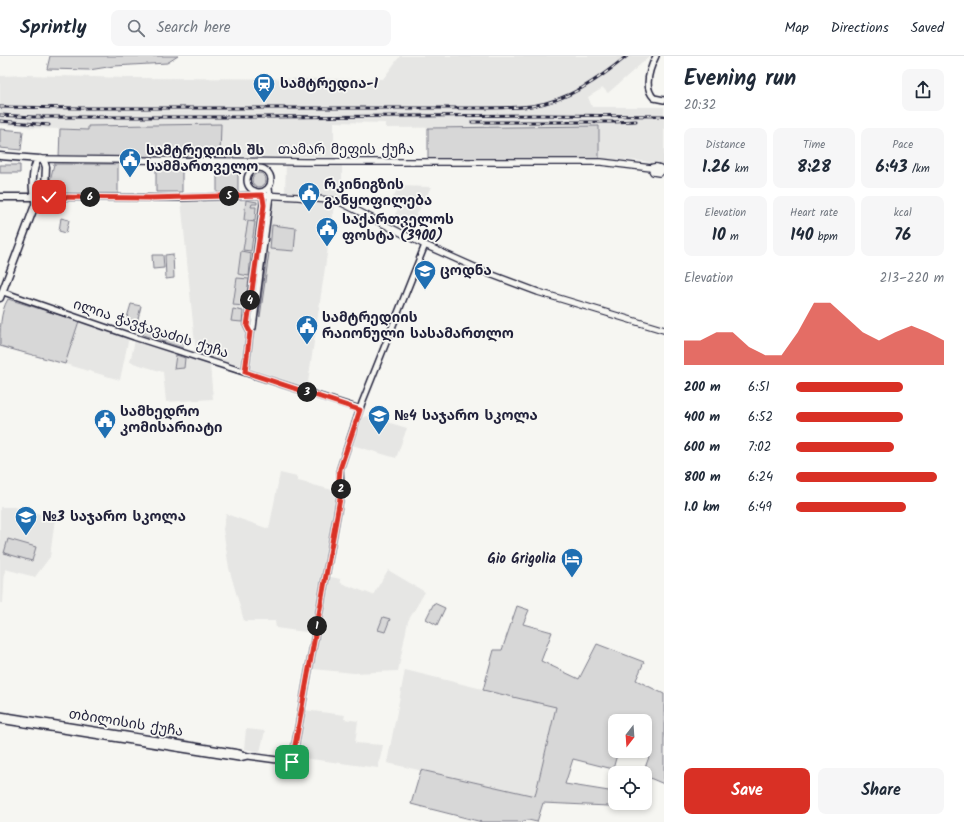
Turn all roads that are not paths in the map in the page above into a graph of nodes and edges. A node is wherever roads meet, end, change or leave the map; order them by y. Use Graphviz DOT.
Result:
graph roads {
  1 [pos="656,56"];
  2 [pos="664,100"];
  3 [pos="0,156"];
  4 [pos="40,160"];
  5 [pos="255,161"];
  6 [pos="263,161"];
  7 [pos="266,169"];
  8 [pos="251,171"];
  9 [pos="662,171"];
  10 [pos="269,188"];
  11 [pos="255,191"];
  12 [pos="262,195"];
  13 [pos="270,196"];
  14 [pos="0,197"];
  15 [pos="35,197"];
  16 [pos="49,197"];
  17 [pos="35,207"];
  18 [pos="425,245"];
  19 [pos="1,295"];
  20 [pos="664,330"];
  21 [pos="250,332"];
  22 [pos="245,372"];
  23 [pos="360,410"];
  24 [pos="0,715"];
  25 [pos="0,720"];
  26 [pos="248,756"];
  1 -- 2 [label="street"];
  3 -- 4 [label="main road"];
  4 -- 5 [label="main road, თამარ მეფის ქუჩა"];
  4 -- 15 [label="main road"];
  4 -- 15 [label="main road"];
  5 -- 6 [label="main road, თამარ მეფის ქუჩა"];
  5 -- 8 [label="street"];
  6 -- 7 [label="street"];
  6 -- 9 [label="main road, თამარ მეფის ქუჩა"];
  7 -- 8 [label="street"];
  7 -- 10 [label="street"];
  8 -- 11 [label="street"];
  10 -- 11 [label="street"];
  10 -- 13 [label="street"];
  11 -- 12 [label="street"];
  12 -- 13 [label="main road"];
  12 -- 16 [label="main road"];
  12 -- 21 [label="street"];
  13 -- 18 [label="main road"];
  13 -- 21 [label="street"];
  14 -- 15 [label="main road"];
  15 -- 16 [label="main road"];
  15 -- 17 [label="main road"];
  15 -- 17 [label="main road"];
  16 -- 17 [label="main road"];
  17 -- 19 [label="main road"];
  18 -- 20 [label="main road"];
  18 -- 23 [label="street"];
  19 -- 22 [label="street, ილია ჭავჭავაძის ქუჩა"];
  21 -- 22 [label="street"];
  22 -- 23 [label="street, ილია ჭავჭავაძის ქუჩა"];
  23 -- 26 [label="street, თბილისის ქუჩა"];
  24 -- 26 [label="street, თბილისის ქუჩა"];
  25 -- 26 [label="street, თბილისის ქუჩა"];
}
